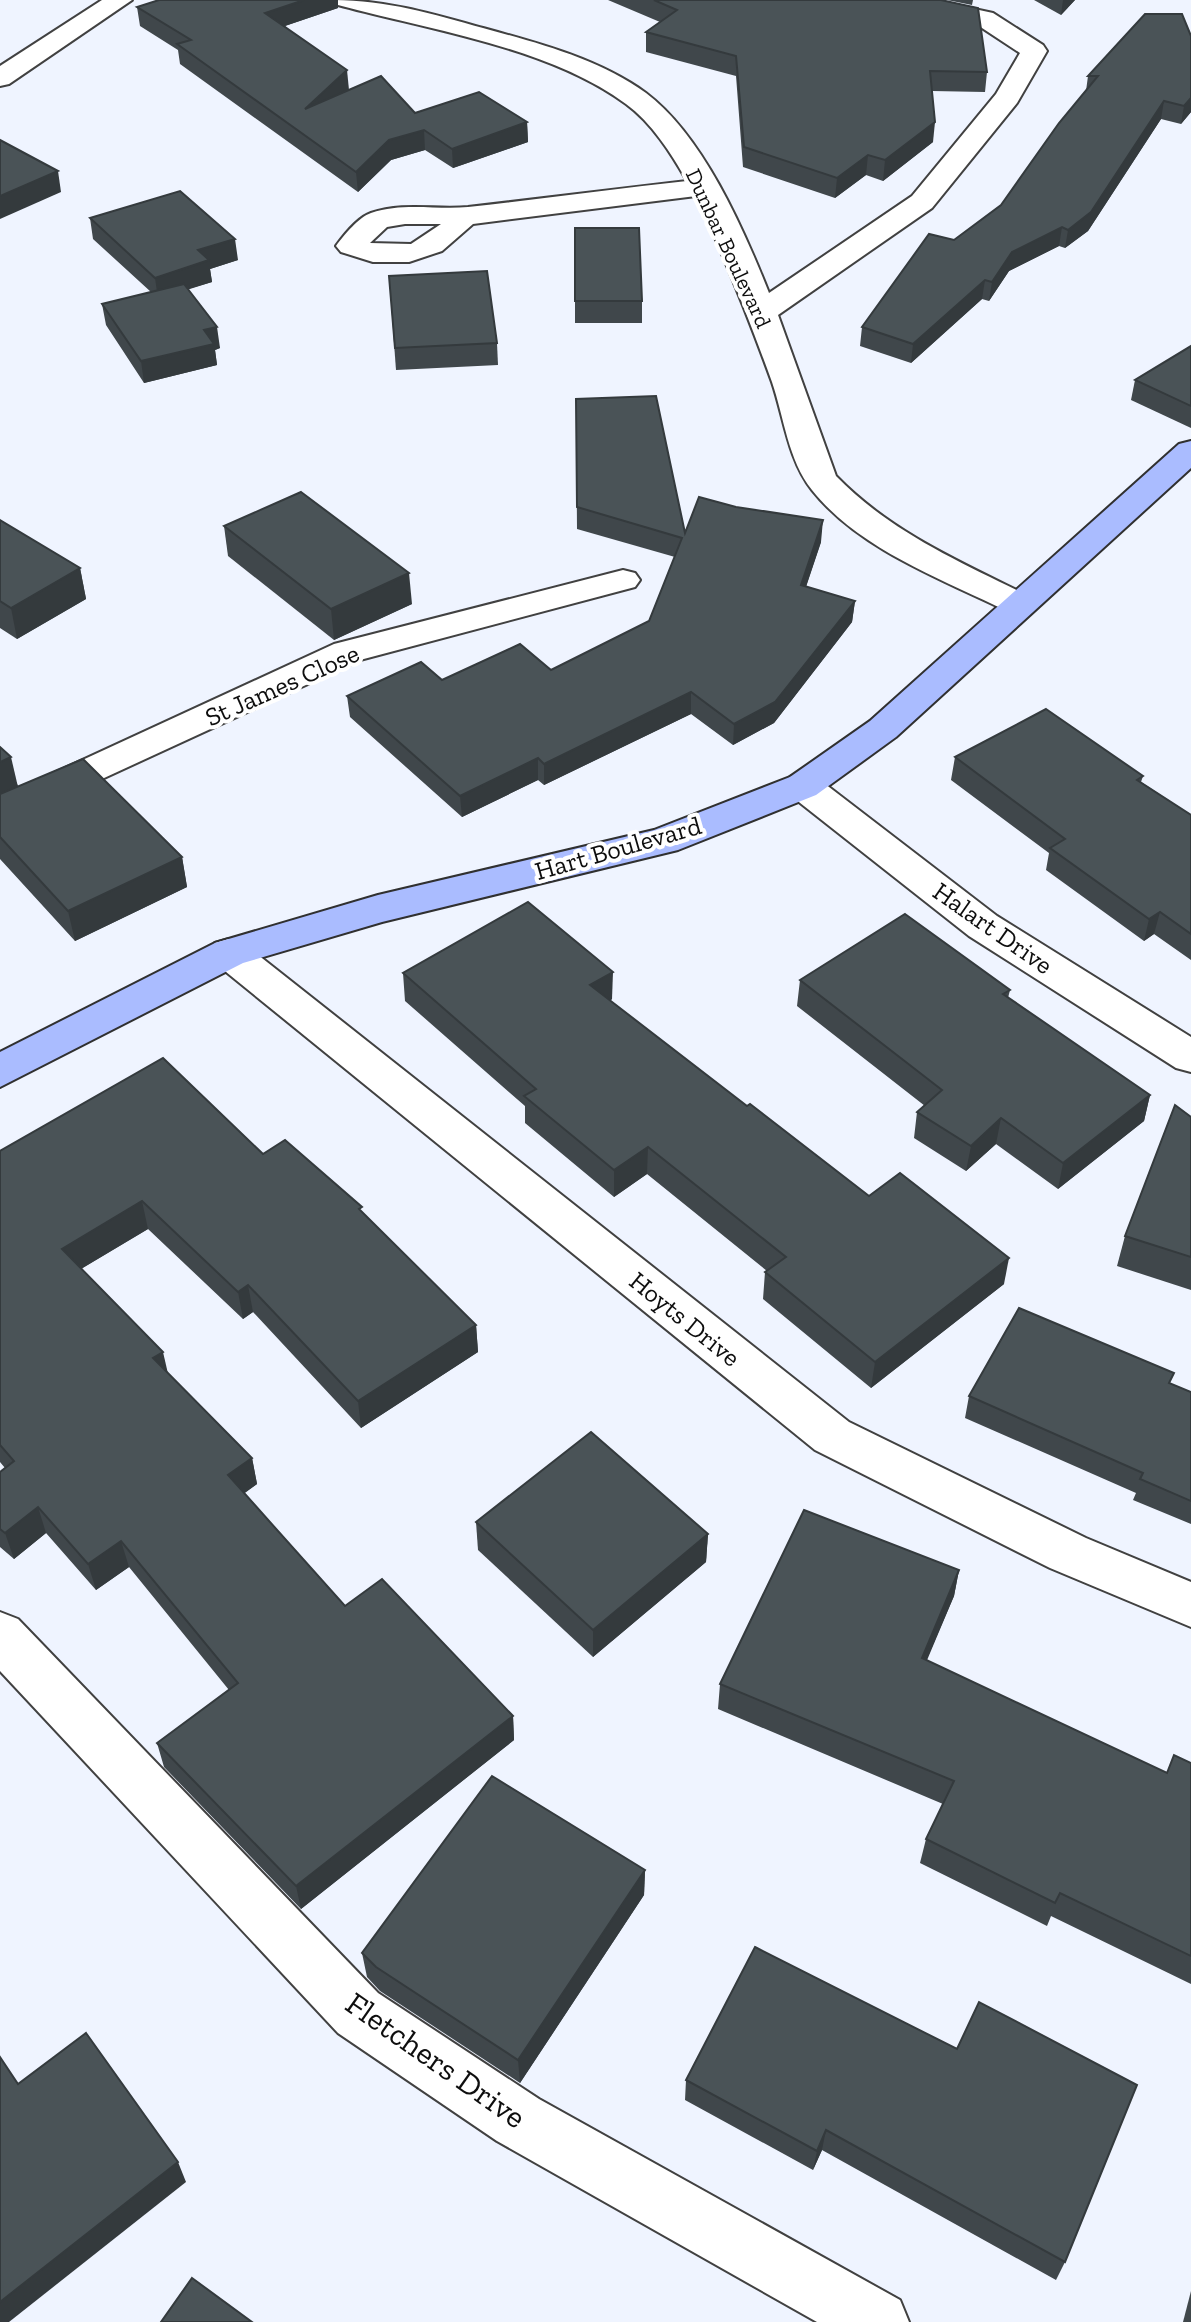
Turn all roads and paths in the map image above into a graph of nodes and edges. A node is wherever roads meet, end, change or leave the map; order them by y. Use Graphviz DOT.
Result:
graph roads {
  1 [pos="119,0"];
  2 [pos="347,0"];
  3 [pos="896,0"];
  4 [pos="0,78"];
  5 [pos="704,187"];
  6 [pos="464,216"];
  7 [pos="762,312"];
  8 [pos="1191,451"];
  9 [pos="623,580"];
  10 [pos="1019,604"];
  11 [pos="803,786"];
  12 [pos="0,813"];
  13 [pos="229,953"];
  14 [pos="1191,1057"];
  15 [pos="0,1071"];
  16 [pos="1191,1605"];
  17 [pos="0,1635"];
  18 [pos="878,2322"];
  1 -- 4 [label="street"];
  2 -- 5 [label="street, Dunbar Boulevard"];
  3 -- 7 [label="street"];
  5 -- 6 [label="street"];
  5 -- 7 [label="street, Dunbar Boulevard"];
  7 -- 10 [label="street, Dunbar Boulevard"];
  8 -- 10 [label="street, Hart Boulevard"];
  9 -- 12 [label="street, St James Close"];
  10 -- 11 [label="street, Hart Boulevard"];
  11 -- 13 [label="street, Hart Boulevard"];
  11 -- 14 [label="street, Halart Drive"];
  13 -- 15 [label="street, Hart Boulevard"];
  13 -- 16 [label="street, Hoyts Drive"];
  17 -- 18 [label="street, Fletchers Drive"];
}
